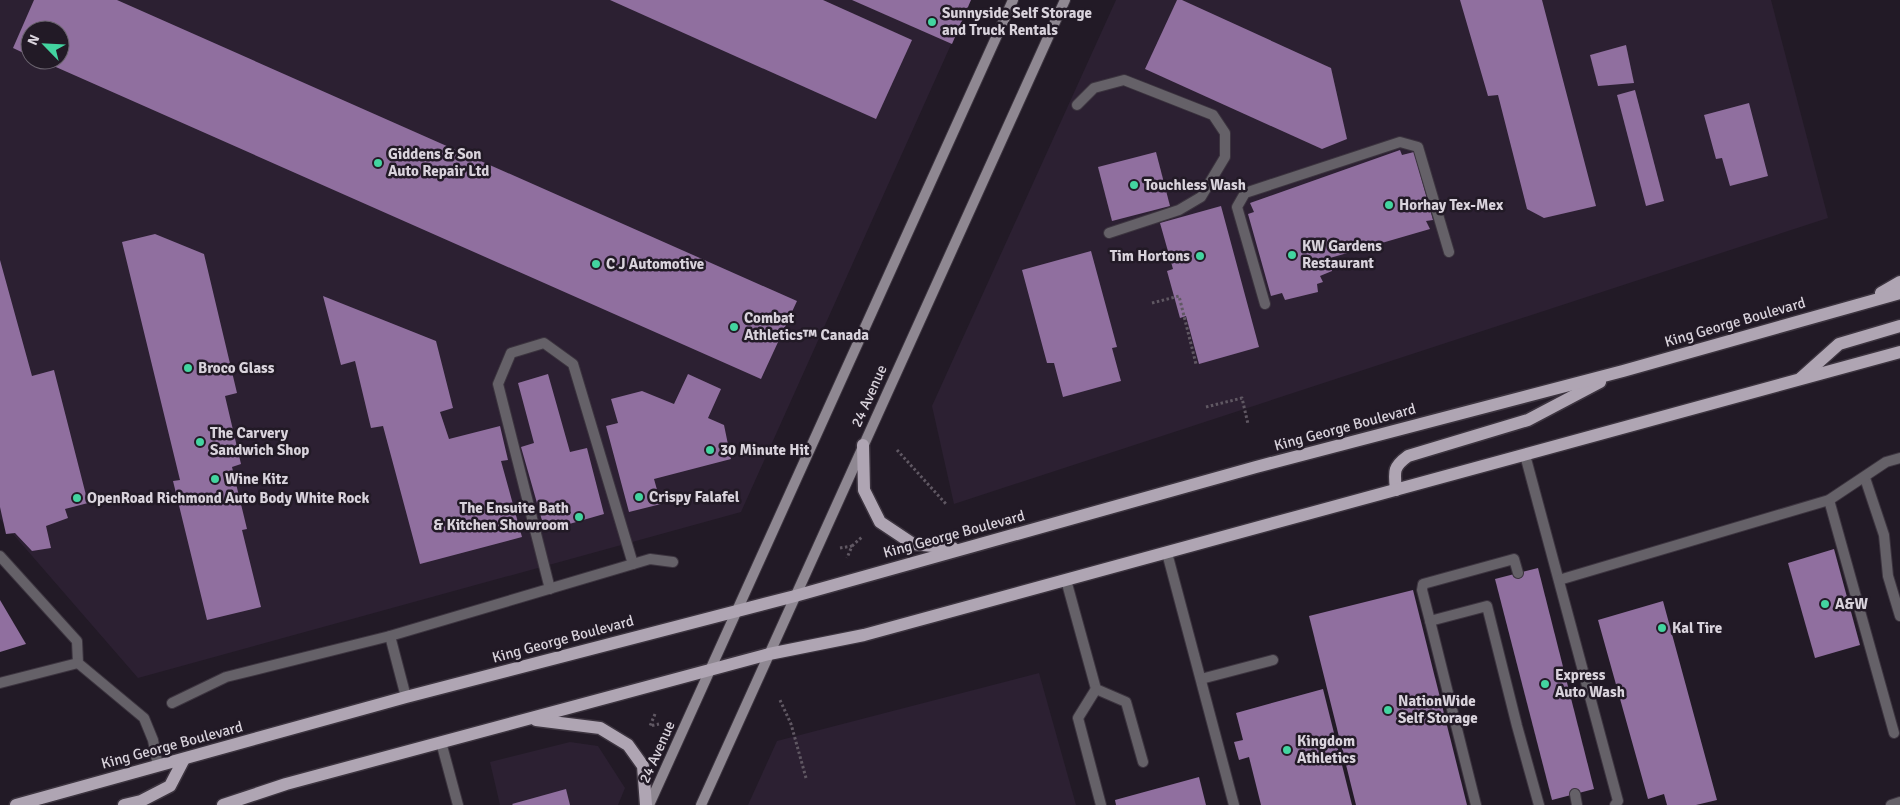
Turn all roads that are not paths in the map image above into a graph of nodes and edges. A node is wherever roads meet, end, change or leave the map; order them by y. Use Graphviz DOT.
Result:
graph roads {
  1 [pos="1013,0"];
  2 [pos="1065,0"];
  3 [pos="1077,105"];
  4 [pos="1109,233"];
  5 [pos="1449,252"];
  6 [pos="1900,282"];
  7 [pos="1900,293"];
  8 [pos="1868,301"];
  9 [pos="1265,304"];
  10 [pos="1900,326"];
  11 [pos="1900,352"];
  12 [pos="1622,371"];
  13 [pos="1800,380"];
  14 [pos="863,445"];
  15 [pos="1525,454"];
  16 [pos="1900,458"];
  17 [pos="1865,478"];
  18 [pos="1396,490"];
  19 [pos="1829,500"];
  20 [pos="961,549"];
  21 [pos="1167,553"];
  22 [pos="0,556"];
  23 [pos="674,562"];
  24 [pos="633,564"];
  25 [pos="1518,573"];
  26 [pos="1066,580"];
  27 [pos="1559,580"];
  28 [pos="550,588"];
  29 [pos="795,596"];
  30 [pos="739,610"];
  31 [pos="1900,616"];
  32 [pos="1430,621"];
  33 [pos="390,636"];
  34 [pos="769,654"];
  35 [pos="1273,660"];
  36 [pos="78,663"];
  37 [pos="712,669"];
  38 [pos="1200,679"];
  39 [pos="0,682"];
  40 [pos="1096,690"];
  41 [pos="406,697"];
  42 [pos="172,703"];
  43 [pos="528,719"];
  44 [pos="1894,733"];
  45 [pos="442,742"];
  46 [pos="184,759"];
  47 [pos="1144,762"];
  48 [pos="158,766"];
  49 [pos="1900,802"];
  50 [pos="16,805"];
  51 [pos="124,805"];
  52 [pos="223,805"];
  53 [pos="458,805"];
  54 [pos="648,805"];
  55 [pos="701,805"];
  56 [pos="1101,805"];
  57 [pos="1234,805"];
  58 [pos="1476,805"];
  59 [pos="1539,805"];
  60 [pos="1614,805"];
  61 [pos="1891,805"];
  1 -- 30 [label="main road, 24 Avenue"];
  2 -- 14 [label="main road, 24 Avenue"];
  3 -- 4 [label="lane"];
  5 -- 9 [label="lane"];
  6 -- 8 [label="main road"];
  7 -- 8 [label="main road, King George Boulevard"];
  8 -- 12 [label="main road, King George Boulevard"];
  10 -- 13 [label="main road"];
  11 -- 13 [label="main road"];
  12 -- 18 [label="main road"];
  12 -- 20 [label="main road, King George Boulevard"];
  13 -- 15 [label="main road"];
  14 -- 20 [label="main road"];
  14 -- 29 [label="main road, 24 Avenue"];
  15 -- 18 [label="main road"];
  15 -- 27 [label="lane"];
  16 -- 17 [label="lane"];
  17 -- 19 [label="lane"];
  17 -- 31 [label="lane"];
  18 -- 21 [label="main road"];
  19 -- 27 [label="lane"];
  19 -- 44 [label="lane"];
  20 -- 29 [label="main road, King George Boulevard"];
  21 -- 26 [label="main road"];
  21 -- 38 [label="lane"];
  22 -- 36 [label="lane"];
  23 -- 24 [label="lane"];
  24 -- 28 [label="lane"];
  24 -- 28 [label="lane"];
  25 -- 32 [label="lane"];
  26 -- 34 [label="main road"];
  26 -- 40 [label="lane"];
  27 -- 60 [label="lane"];
  28 -- 33 [label="lane"];
  29 -- 30 [label="main road, King George Boulevard"];
  29 -- 34 [label="main road, 24 Avenue"];
  30 -- 37 [label="main road, 24 Avenue"];
  30 -- 41 [label="main road, King George Boulevard"];
  32 -- 58 [label="lane"];
  32 -- 59 [label="lane"];
  33 -- 41 [label="lane"];
  33 -- 42 [label="lane"];
  34 -- 37 [label="main road"];
  34 -- 55 [label="main road, 24 Avenue"];
  35 -- 38 [label="lane"];
  36 -- 39 [label="lane"];
  36 -- 48 [label="lane"];
  37 -- 43 [label="main road"];
  37 -- 54 [label="main road, 24 Avenue"];
  38 -- 57 [label="lane"];
  40 -- 47 [label="lane"];
  40 -- 56 [label="lane"];
  41 -- 46 [label="main road, King George Boulevard"];
  43 -- 45 [label="main road"];
  43 -- 54 [label="main road"];
  45 -- 52 [label="main road"];
  45 -- 53 [label="lane"];
  46 -- 48 [label="main road, King George Boulevard"];
  46 -- 51 [label="main road"];
  48 -- 50 [label="main road, King George Boulevard"];
  49 -- 61 [label="lane"];
}
